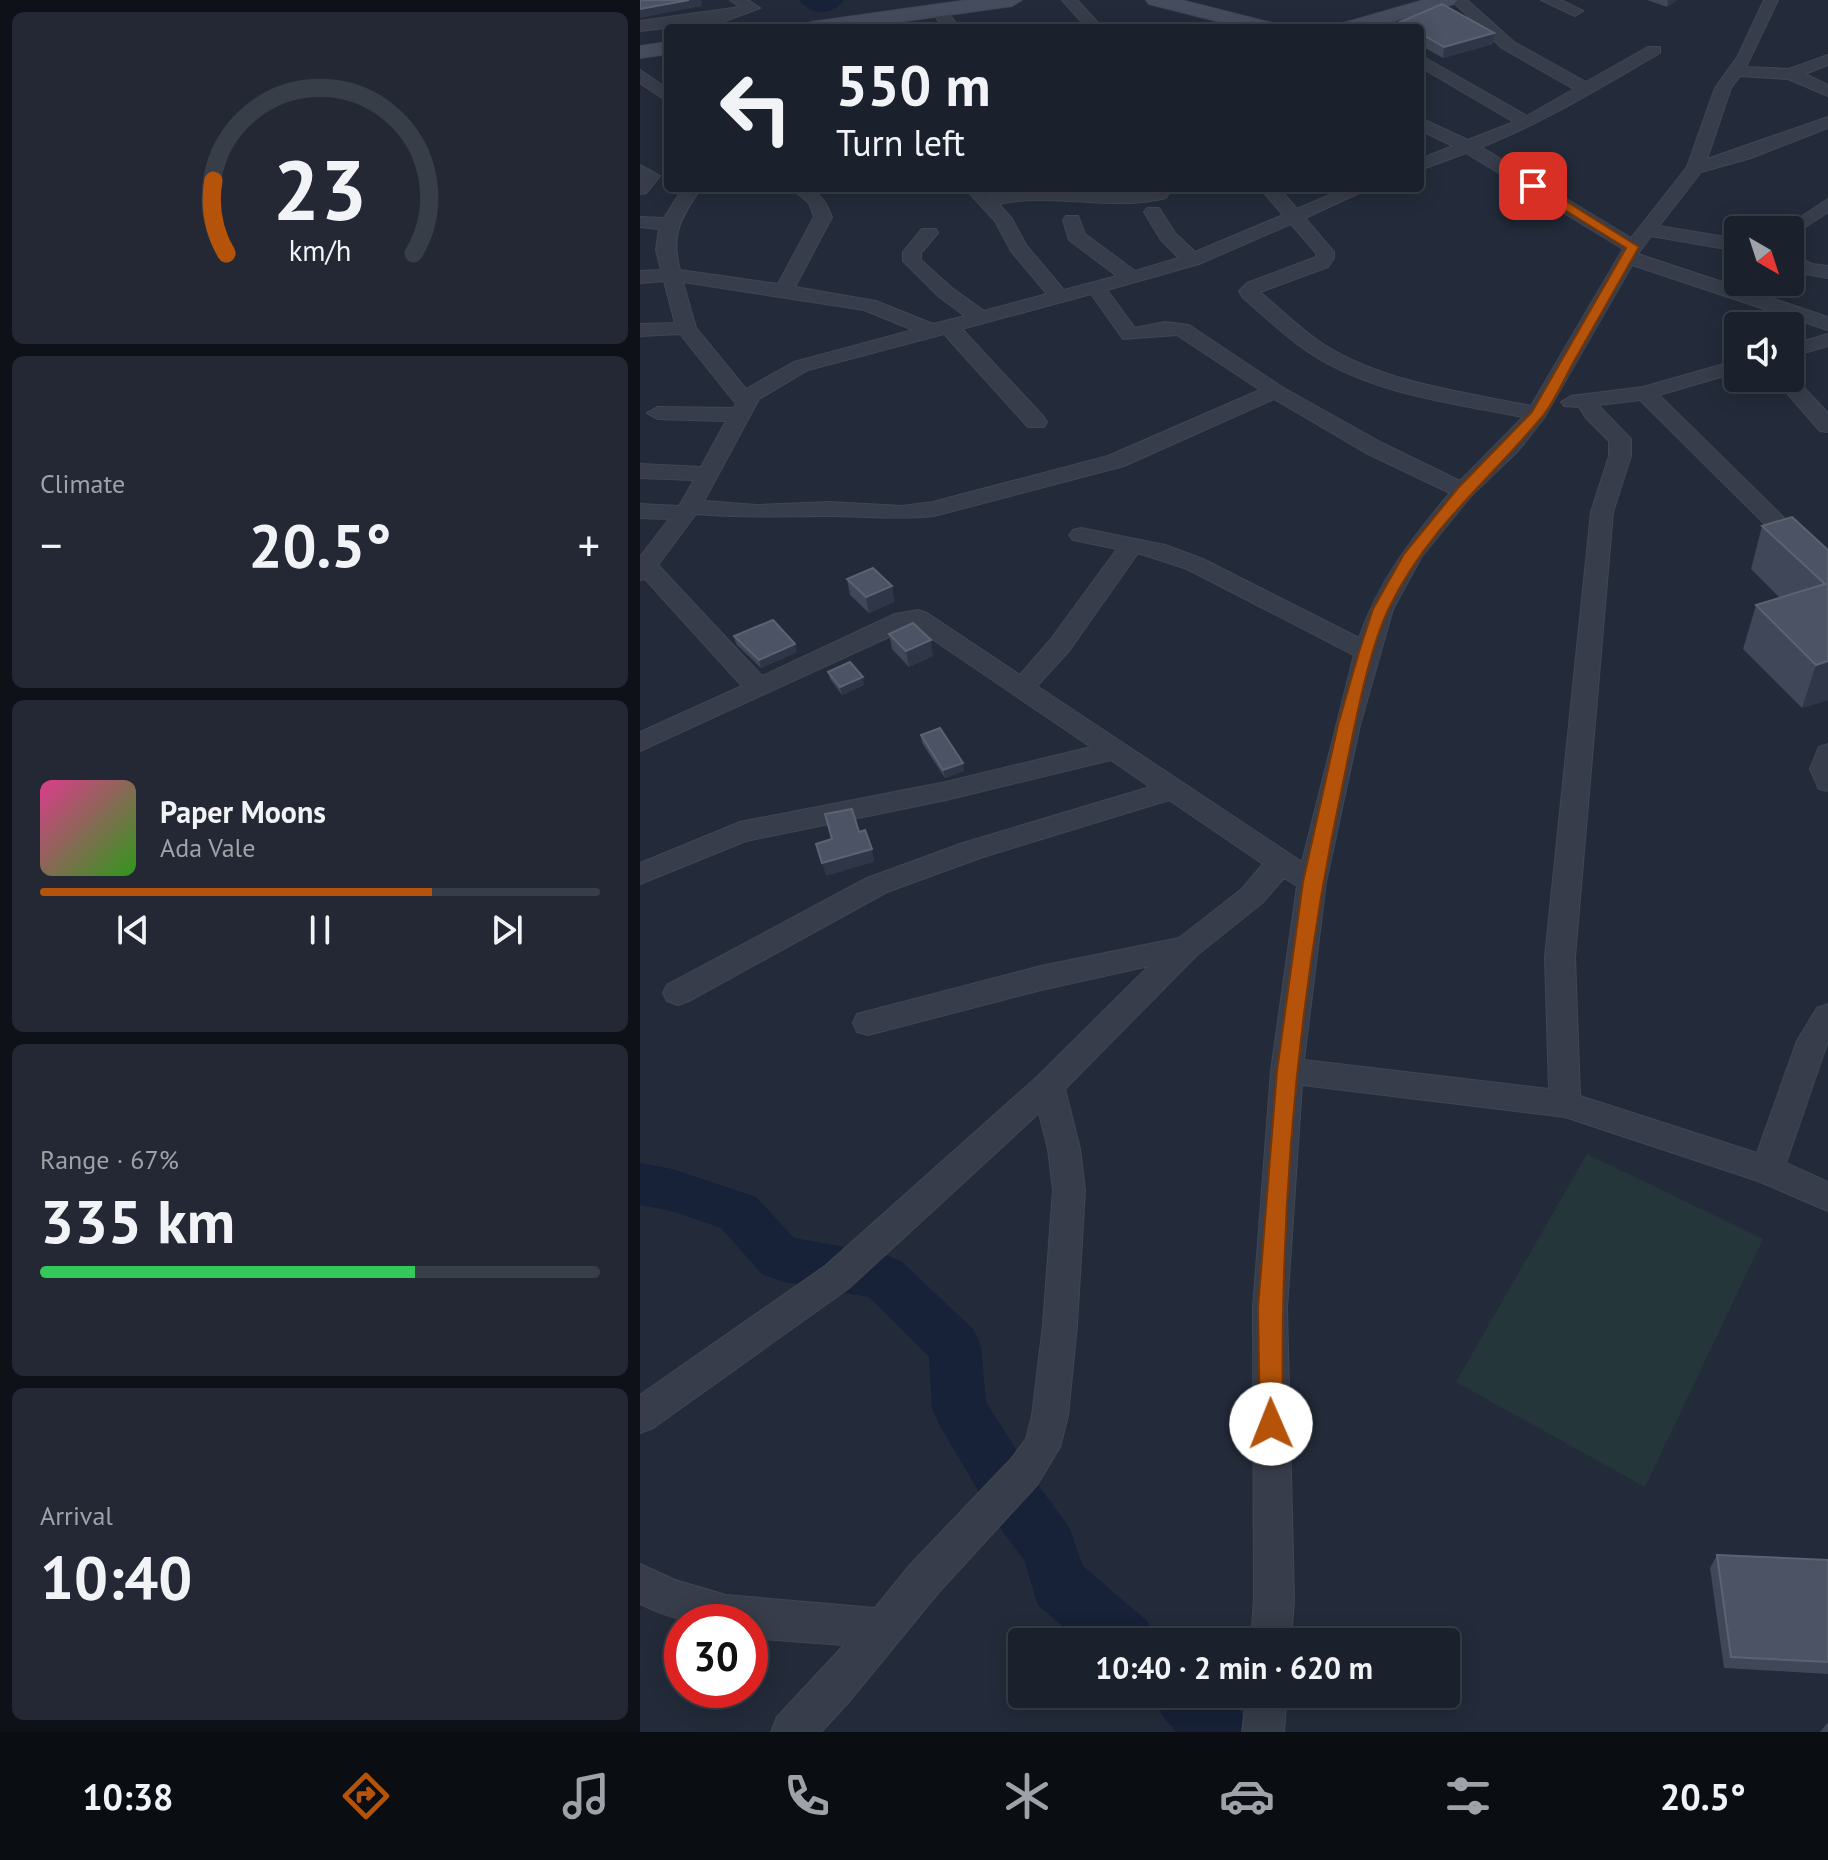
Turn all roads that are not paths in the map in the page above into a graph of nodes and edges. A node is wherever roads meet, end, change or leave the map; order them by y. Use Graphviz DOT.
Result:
graph roads {
  1 [pos="737,0"];
  2 [pos="1012,0"];
  3 [pos="1069,0"];
  4 [pos="1156,0"];
  5 [pos="1447,0"];
  6 [pos="1458,0"];
  7 [pos="1548,0"];
  8 [pos="1771,0"];
  9 [pos="938,10"];
  10 [pos="1575,11"];
  11 [pos="842,24"];
  12 [pos="949,24"];
  13 [pos="1090,24"];
  14 [pos="1253,24"];
  15 [pos="1369,24"];
  16 [pos="640,26"];
  17 [pos="664,49"];
  18 [pos="1654,50"];
  19 [pos="640,52"];
  20 [pos="1828,60"];
  21 [pos="1424,62"];
  22 [pos="1734,71"];
  23 [pos="1791,74"];
  24 [pos="1588,90"];
  25 [pos="1828,91"];
  26 [pos="1828,122"];
  27 [pos="1527,123"];
  28 [pos="1424,125"];
  29 [pos="1465,147"];
  30 [pos="1424,163"];
  31 [pos="1695,168"];
  32 [pos="640,170"];
  33 [pos="640,189"];
  34 [pos="689,192"];
  35 [pos="805,192"];
  36 [pos="1161,192"];
  37 [pos="1272,192"];
  38 [pos="1351,192"];
  39 [pos="980,195"];
  40 [pos="1828,204"];
  41 [pos="1153,212"];
  42 [pos="1291,216"];
  43 [pos="1072,220"];
  44 [pos="1804,221"];
  45 [pos="640,222"];
  46 [pos="669,224"];
  47 [pos="929,233"];
  48 [pos="1636,245"];
  49 [pos="1724,245"];
  50 [pos="1192,260"];
  51 [pos="1804,267"];
  52 [pos="1828,272"];
  53 [pos="672,275"];
  54 [pos="640,277"];
  55 [pos="1132,278"];
  56 [pos="1096,288"];
  57 [pos="783,291"];
  58 [pos="1060,297"];
  59 [pos="981,318"];
  60 [pos="1828,324"];
  61 [pos="686,328"];
  62 [pos="940,328"];
  63 [pos="640,330"];
  64 [pos="1828,340"];
  65 [pos="1804,347"];
  66 [pos="1724,370"];
  67 [pos="1275,391"];
  68 [pos="1797,392"];
  69 [pos="1645,393"];
  70 [pos="1586,402"];
  71 [pos="1542,407"];
  72 [pos="744,409"];
  73 [pos="658,413"];
  74 [pos="1036,422"];
  75 [pos="1828,426"];
  76 [pos="640,471"];
  77 [pos="708,474"];
  78 [pos="1463,491"];
  79 [pos="688,510"];
  80 [pos="640,511"];
  81 [pos="1081,535"];
  82 [pos="1132,545"];
  83 [pos="645,564"];
  84 [pos="1828,574"];
  85 [pos="1367,652"];
  86 [pos="759,688"];
  87 [pos="1021,689"];
  88 [pos="640,742"];
  89 [pos="1111,751"];
  90 [pos="1828,753"];
  91 [pos="1828,782"];
  92 [pos="1171,790"];
  93 [pos="1281,862"];
  94 [pos="640,874"];
  95 [pos="1312,882"];
  96 [pos="1187,947"];
  97 [pos="678,993"];
  98 [pos="1828,1016"];
  99 [pos="868,1023"];
  100 [pos="1287,1071"];
  101 [pos="1048,1086"];
  102 [pos="1565,1104"];
  103 [pos="1767,1170"];
  104 [pos="1828,1197"];
  105 [pos="640,1416"];
  106 [pos="640,1583"];
  107 [pos="882,1628"];
  108 [pos="1272,1628"];
  109 [pos="792,1732"];
  1 -- 16 [label="street"];
  2 -- 9 [label="main road"];
  3 -- 13 [label="street"];
  4 -- 14 [label="main road"];
  5 -- 15 [label="main road"];
  6 -- 24 [label="street"];
  7 -- 10 [label="street"];
  8 -- 22 [label="street"];
  9 -- 11 [label="main road"];
  9 -- 12 [label="street"];
  17 -- 19 [label="main road"];
  18 -- 24 [label="street"];
  20 -- 23 [label="street"];
  21 -- 27 [label="street"];
  22 -- 23 [label="street"];
  22 -- 31 [label="street"];
  23 -- 25 [label="street"];
  24 -- 27 [label="street"];
  26 -- 31 [label="street"];
  27 -- 29 [label="street"];
  28 -- 29 [label="street"];
  29 -- 30 [label="street"];
  29 -- 48 [label="street"];
  31 -- 48 [label="street"];
  32 -- 33 [label="street"];
  34 -- 46 [label="street"];
  35 -- 57 [label="street"];
  36 -- 39 [label="street"];
  37 -- 42 [label="street"];
  38 -- 42 [label="street"];
  39 -- 58 [label="street"];
  40 -- 44 [label="street"];
  41 -- 50 [label="street"];
  42 -- 50 [label="street"];
  42 -- 71 [label="street"];
  43 -- 55 [label="street"];
  45 -- 46 [label="street"];
  46 -- 53 [label="street"];
  47 -- 59 [label="street"];
  48 -- 49 [label="street"];
  48 -- 60 [label="street"];
  48 -- 71 [label="street"];
  50 -- 55 [label="street"];
  51 -- 52 [label="street"];
  53 -- 54 [label="street"];
  53 -- 57 [label="street"];
  53 -- 61 [label="street"];
  55 -- 56 [label="street"];
  56 -- 58 [label="street"];
  56 -- 67 [label="street"];
  57 -- 62 [label="street"];
  58 -- 59 [label="street"];
  59 -- 62 [label="street"];
  61 -- 63 [label="street"];
  61 -- 72 [label="street"];
  62 -- 72 [label="street"];
  62 -- 74 [label="street"];
  64 -- 65 [label="street"];
  66 -- 69 [label="street"];
  67 -- 78 [label="street"];
  67 -- 79 [label="street"];
  68 -- 75 [label="street"];
  69 -- 70 [label="street"];
  69 -- 84 [label="street"];
  70 -- 71 [label="street"];
  70 -- 102 [label="street"];
  71 -- 78 [label="street"];
  72 -- 73 [label="street"];
  72 -- 77 [label="street"];
  76 -- 77 [label="street"];
  77 -- 79 [label="street"];
  78 -- 85 [label="street"];
  79 -- 80 [label="street"];
  79 -- 83 [label="street"];
  81 -- 82 [label="street"];
  82 -- 85 [label="street"];
  82 -- 87 [label="street"];
  83 -- 86 [label="street"];
  85 -- 95 [label="street"];
  86 -- 87 [label="street"];
  86 -- 88 [label="street"];
  87 -- 89 [label="street"];
  89 -- 92 [label="street"];
  89 -- 94 [label="street"];
  90 -- 91 [label="street"];
  92 -- 93 [label="street"];
  92 -- 97 [label="street"];
  93 -- 95 [label="street"];
  93 -- 96 [label="street"];
  95 -- 100 [label="street"];
  96 -- 99 [label="street"];
  96 -- 101 [label="street"];
  98 -- 103 [label="street"];
  100 -- 102 [label="street"];
  100 -- 108 [label="street"];
  101 -- 105 [label="street"];
  101 -- 107 [label="street"];
  102 -- 103 [label="street"];
  103 -- 104 [label="street"];
  106 -- 107 [label="street"];
  107 -- 109 [label="street"];
}
